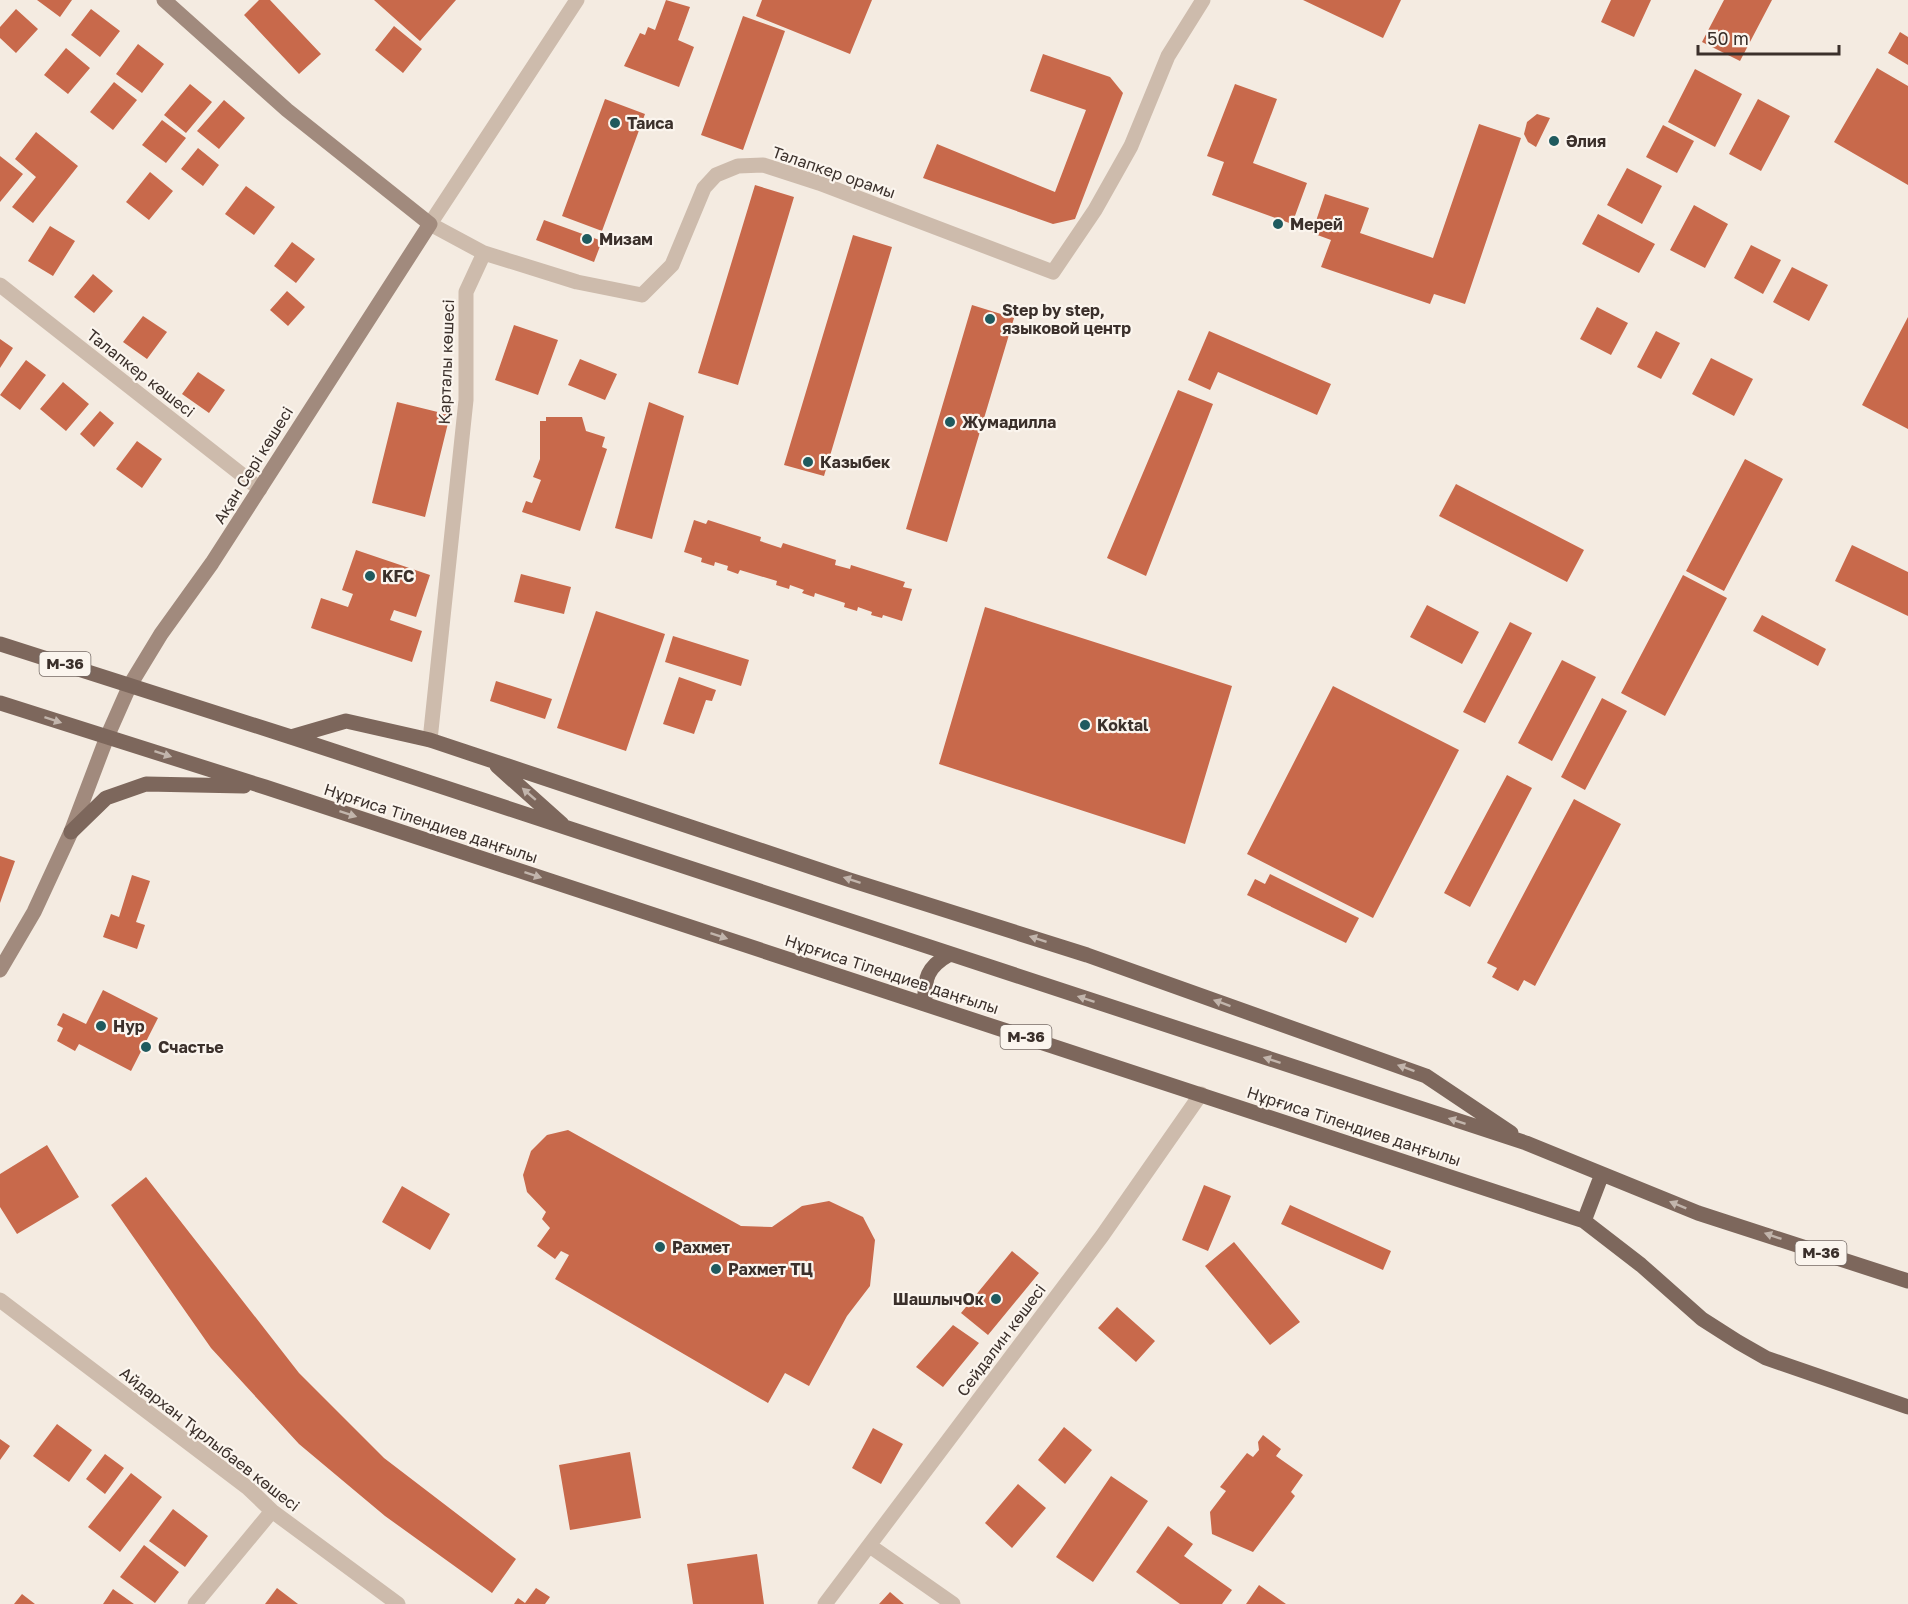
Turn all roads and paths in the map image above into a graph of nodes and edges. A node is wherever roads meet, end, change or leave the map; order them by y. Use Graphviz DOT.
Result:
graph roads {
  1 [pos="164,0"];
  2 [pos="577,0"];
  3 [pos="1203,0"];
  4 [pos="430,224"];
  5 [pos="484,253"];
  6 [pos="0,285"];
  7 [pos="260,489"];
  8 [pos="0,644"];
  9 [pos="130,685"];
  10 [pos="0,703"];
  11 [pos="107,737"];
  12 [pos="291,737"];
  13 [pos="430,740"];
  14 [pos="491,760"];
  15 [pos="265,787"];
  16 [pos="567,828"];
  17 [pos="71,832"];
  18 [pos="950,954"];
  19 [pos="0,970"];
  20 [pos="925,1004"];
  21 [pos="1201,1094"];
  22 [pos="1526,1143"];
  23 [pos="1602,1174"];
  24 [pos="1584,1221"];
  25 [pos="1908,1281"];
  26 [pos="0,1300"];
  27 [pos="1908,1407"];
  28 [pos="272,1511"];
  29 [pos="870,1546"];
  30 [pos="195,1604"];
  31 [pos="398,1604"];
  32 [pos="825,1604"];
  33 [pos="953,1604"];
  1 -- 4 [label="street"];
  2 -- 4 [label="street, Ақан Сері көшесі"];
  3 -- 5 [label="street, Талапкер орамы"];
  4 -- 5 [label="street"];
  4 -- 7 [label="street, Ақан Сері көшесі"];
  5 -- 13 [label="street, Қарталы көшесі"];
  6 -- 7 [label="street, Талапкер көшесі"];
  7 -- 9 [label="street, Ақан Сері көшесі"];
  8 -- 9 [label="main road, M-36"];
  9 -- 11 [label="street, Ақан Сері көшесі"];
  9 -- 12 [label="main road, M-36"];
  10 -- 11 [label="main road, Нұрғиса Тілендиев даңғылы / M-36, one-way"];
  11 -- 15 [label="main road, Нұрғиса Тілендиев даңғылы / M-36, one-way"];
  11 -- 17 [label="street, Ақан Сері көшесі"];
  12 -- 13 [label="main road"];
  12 -- 16 [label="main road, M-36"];
  13 -- 14 [label="main road"];
  16 -- 14 [label="main road, one-way"];
  22 -- 14 [label="main road, one-way"];
  15 -- 17 [label="main road"];
  15 -- 20 [label="main road, Нұрғиса Тілендиев даңғылы / M-36, one-way"];
  16 -- 18 [label="main road, M-36"];
  17 -- 19 [label="street, Ақан Сері көшесі"];
  18 -- 20 [label="main road"];
  22 -- 18 [label="main road, M-36, one-way"];
  20 -- 21 [label="main road, Нұрғиса Тілендиев даңғылы / M-36"];
  21 -- 24 [label="main road, Нұрғиса Тілендиев даңғылы / M-36"];
  21 -- 29 [label="street, Сейдалин көшесі"];
  22 -- 23 [label="main road, M-36"];
  23 -- 24 [label="main road"];
  25 -- 23 [label="main road, M-36, one-way"];
  24 -- 27 [label="main road, Нұрғиса Тілендиев даңғылы / M-36"];
  26 -- 28 [label="street, Айдархан Тұрлыбаев көшесі"];
  28 -- 30 [label="street"];
  28 -- 31 [label="street, Айдархан Тұрлыбаев көшесі"];
  29 -- 32 [label="street, Сейдалин көшесі"];
  29 -- 33 [label="street"];
}
